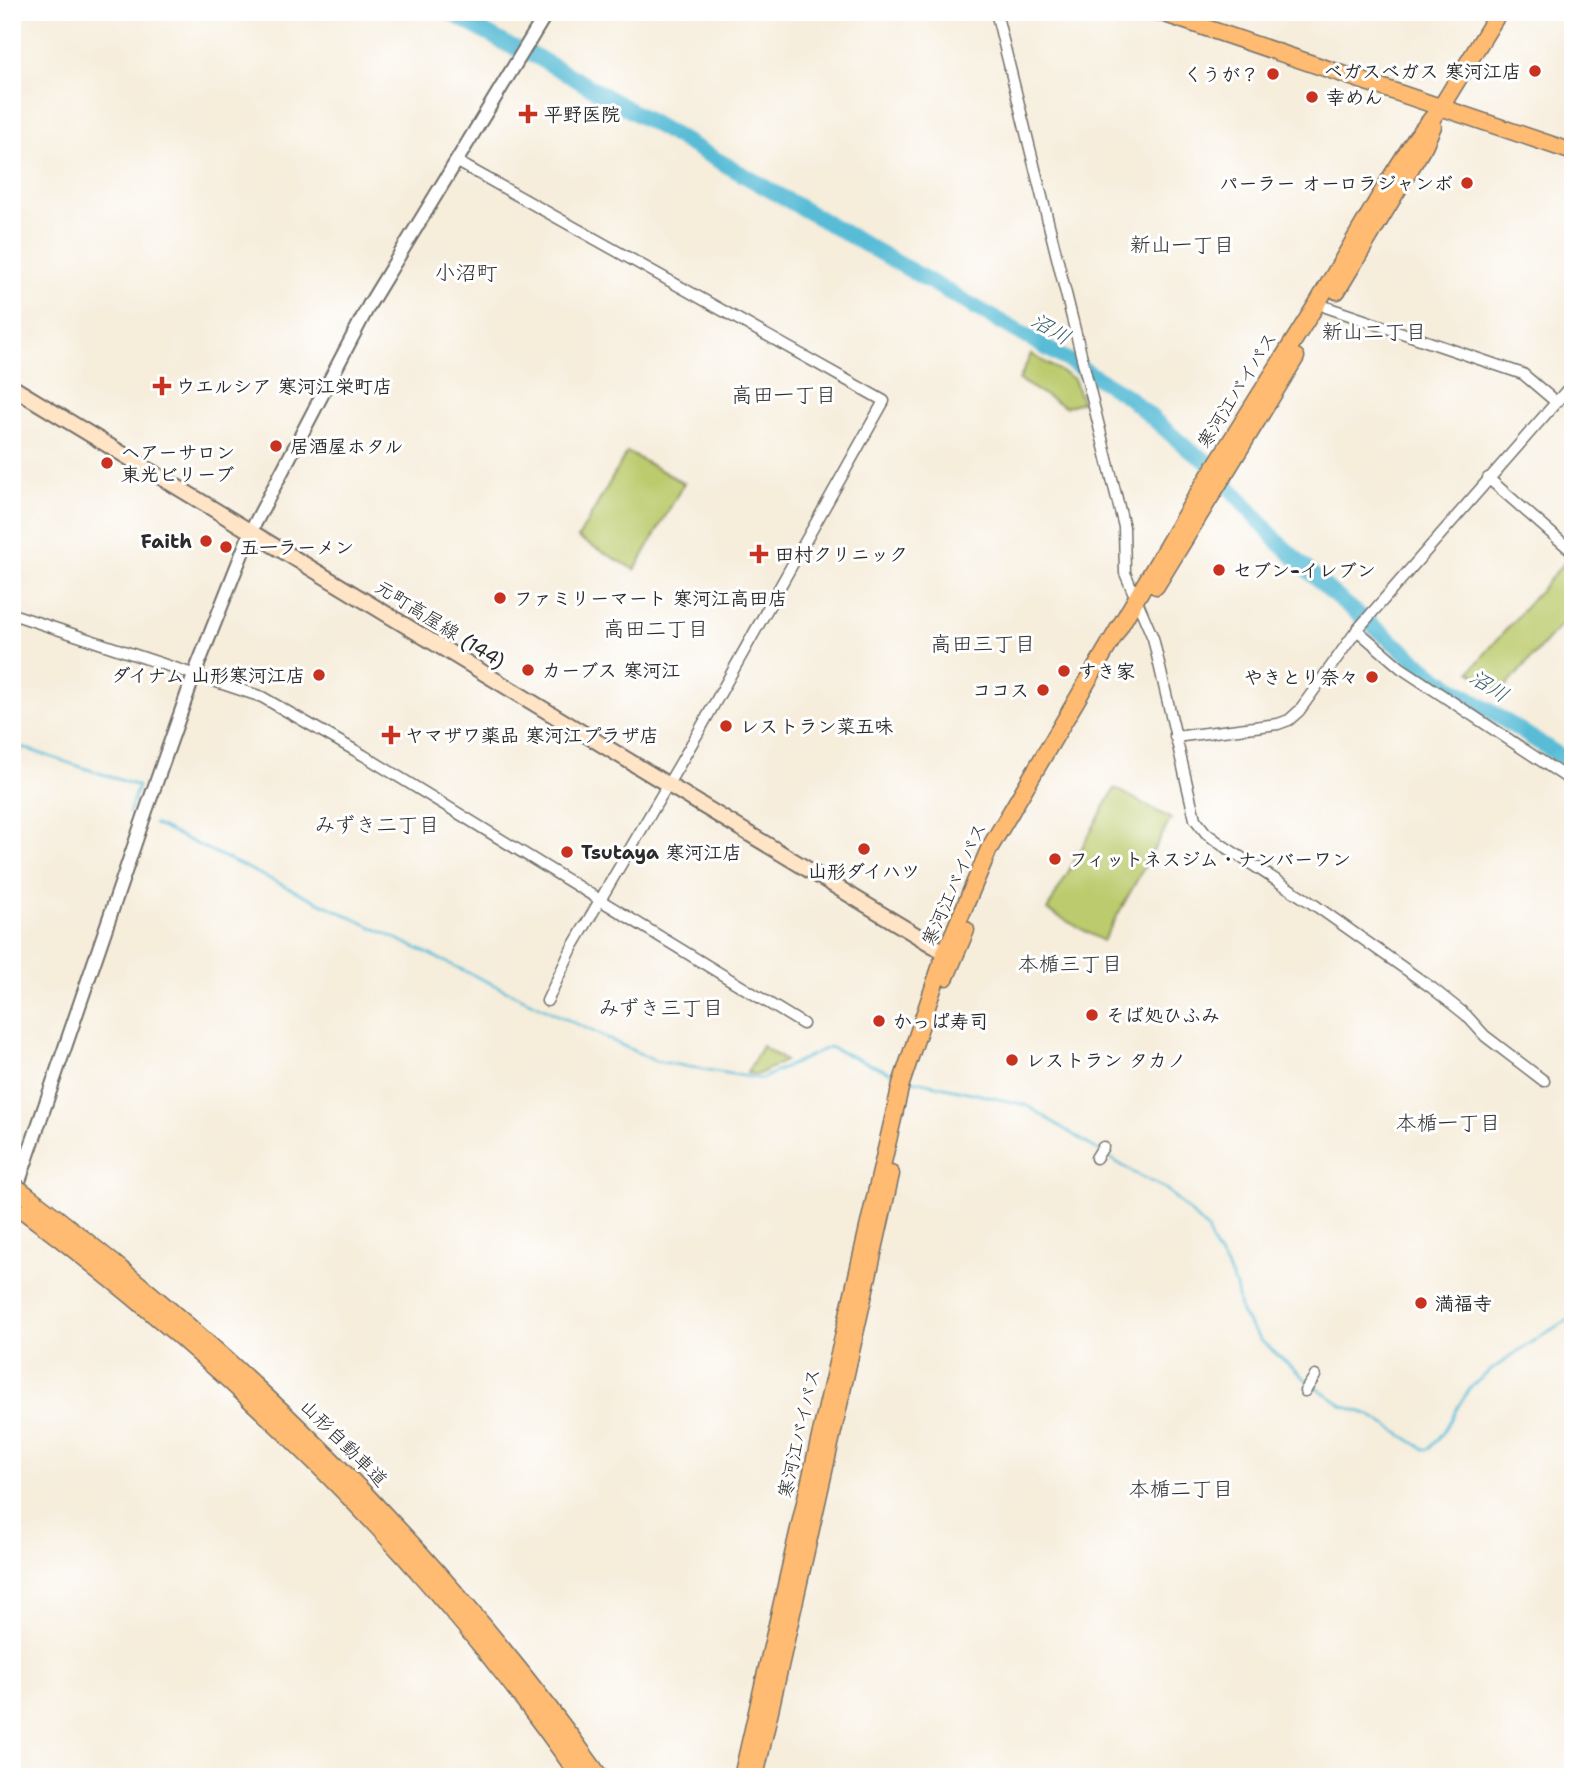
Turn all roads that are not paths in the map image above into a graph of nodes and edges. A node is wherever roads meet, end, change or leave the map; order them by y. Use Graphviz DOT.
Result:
graph roads {
  1 [pos="547,12"];
  2 [pos="996,12"];
  3 [pos="1159,12"];
  4 [pos="1499,12"];
  5 [pos="1441,107"];
  6 [pos="1573,152"];
  7 [pos="456,161"];
  8 [pos="1326,307"];
  9 [pos="1573,383"];
  10 [pos="12,387"];
  11 [pos="1556,402"];
  12 [pos="1229,454"];
  13 [pos="1488,478"];
  14 [pos="251,531"];
  15 [pos="1573,552"];
  16 [pos="1139,605"];
  17 [pos="12,614"];
  18 [pos="1357,630"];
  19 [pos="194,675"];
  20 [pos="1175,737"];
  21 [pos="1573,782"];
  22 [pos="667,785"];
  23 [pos="600,899"];
  24 [pos="950,956"];
  25 [pos="547,1001"];
  26 [pos="803,1024"];
  27 [pos="909,1079"];
  28 [pos="1544,1081"];
  29 [pos="1102,1147"];
  30 [pos="1096,1158"];
  31 [pos="12,1185"];
  32 [pos="19,1201"];
  33 [pos="1315,1376"];
  34 [pos="1305,1391"];
  35 [pos="336,1473"];
  36 [pos="581,1777"];
  37 [pos="601,1777"];
  38 [pos="742,1777"];
  39 [pos="755,1777"];
  1 -- 7 [label="street"];
  2 -- 16 [label="street"];
  3 -- 5 [label="main road"];
  4 -- 5 [label="main road, 寒河江バイパス"];
  5 -- 6 [label="main road"];
  5 -- 8 [label="main road, 寒河江バイパス"];
  5 -- 12 [label="main road, 寒河江バイパス"];
  7 -- 14 [label="street"];
  7 -- 22 [label="street"];
  8 -- 11 [label="street"];
  8 -- 12 [label="main road, 寒河江バイパス"];
  9 -- 11 [label="street"];
  10 -- 14 [label="main road, 元町高屋線 (144)"];
  11 -- 13 [label="street"];
  12 -- 16 [label="main road, 寒河江バイパス"];
  13 -- 15 [label="street"];
  13 -- 18 [label="street"];
  14 -- 19 [label="street"];
  14 -- 22 [label="main road, 元町高屋線 (144)"];
  16 -- 20 [label="street"];
  16 -- 24 [label="main road, 寒河江バイパス"];
  17 -- 19 [label="street"];
  18 -- 20 [label="street"];
  18 -- 21 [label="street"];
  19 -- 23 [label="street"];
  19 -- 32 [label="street"];
  20 -- 28 [label="street"];
  22 -- 23 [label="street"];
  22 -- 24 [label="main road, 元町高屋線 (144)"];
  23 -- 25 [label="street"];
  23 -- 26 [label="street"];
  24 -- 27 [label="main road, 寒河江バイパス"];
  27 -- 38 [label="main road, 寒河江バイパス"];
  27 -- 39 [label="main road, 寒河江バイパス"];
  29 -- 30 [label="street"];
  31 -- 32 [label="highway, 山形自動車道, bridge"];
  32 -- 35 [label="highway, 山形自動車道"];
  33 -- 34 [label="street"];
  35 -- 36 [label="highway, 山形自動車道"];
  35 -- 37 [label="highway, 山形自動車道"];
}
